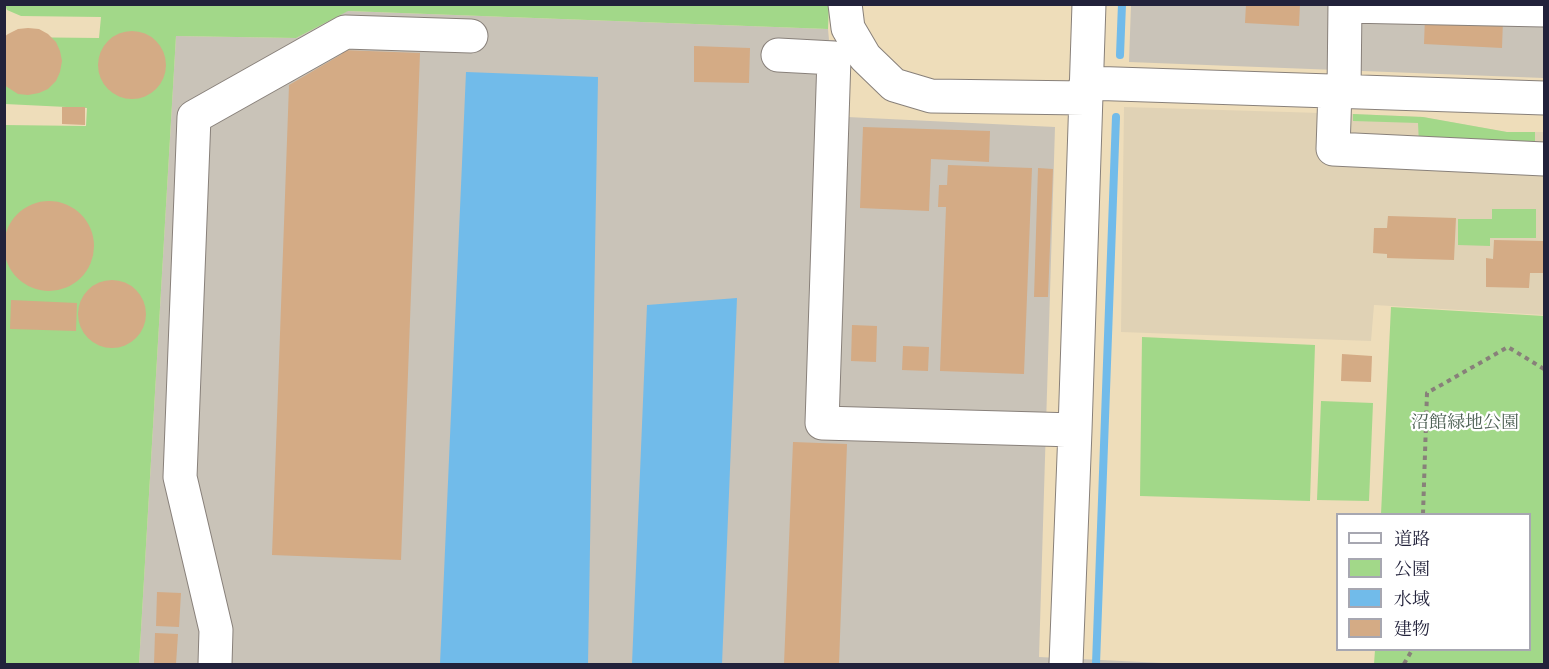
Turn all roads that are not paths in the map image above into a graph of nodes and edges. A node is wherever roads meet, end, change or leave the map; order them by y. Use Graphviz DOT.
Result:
graph roads {
  1 [pos="845,4"];
  2 [pos="1089,4"];
  3 [pos="1345,5"];
  4 [pos="1505,7"];
  5 [pos="1545,10"];
  6 [pos="471,36"];
  7 [pos="778,55"];
  8 [pos="1085,90"];
  9 [pos="1340,90"];
  10 [pos="1545,98"];
  11 [pos="1545,159"];
  12 [pos="1076,430"];
  13 [pos="215,664"];
  14 [pos="1066,664"];
  1 -- 8 [label="street"];
  2 -- 8 [label="street"];
  3 -- 4 [label="street"];
  3 -- 9 [label="street"];
  4 -- 5 [label="street"];
  6 -- 13 [label="street"];
  7 -- 12 [label="street"];
  8 -- 9 [label="street"];
  8 -- 12 [label="street"];
  9 -- 10 [label="street"];
  9 -- 11 [label="street"];
  12 -- 14 [label="street"];
}
